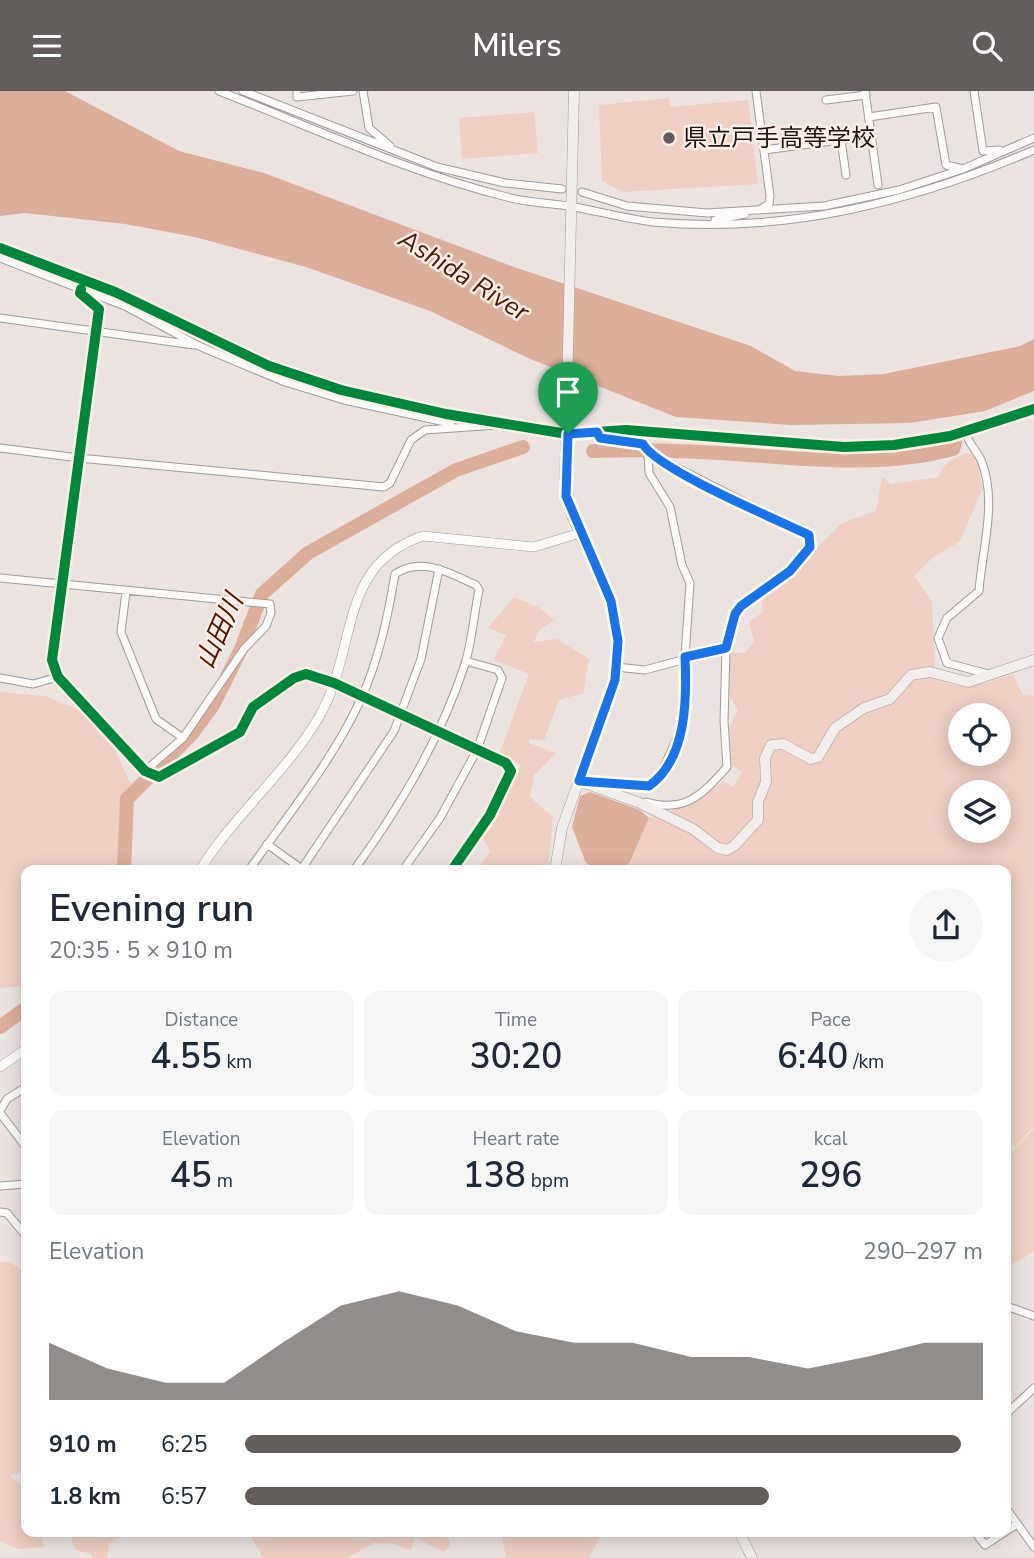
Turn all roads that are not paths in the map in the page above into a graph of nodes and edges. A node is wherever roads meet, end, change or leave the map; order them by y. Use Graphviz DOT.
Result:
graph roads {
  1 [pos="219,91"];
  2 [pos="243,91"];
  3 [pos="262,91"];
  4 [pos="297,91"];
  5 [pos="353,91"];
  6 [pos="363,91"];
  7 [pos="574,91"];
  8 [pos="756,91"];
  9 [pos="974,91"];
  10 [pos="865,93"];
  11 [pos="826,100"];
  12 [pos="270,102"];
  13 [pos="869,117"];
  14 [pos="872,136"];
  15 [pos="1034,138"];
  16 [pos="841,140"];
  17 [pos="1007,149"];
  18 [pos="764,150"];
  19 [pos="1034,150"];
  20 [pos="402,155"];
  21 [pos="963,169"];
  22 [pos="421,171"];
  23 [pos="846,175"];
  24 [pos="878,185"];
  25 [pos="562,189"];
  26 [pos="582,192"];
  27 [pos="571,210"];
  28 [pos="756,212"];
  29 [pos="714,224"];
  30 [pos="0,248"];
  31 [pos="0,258"];
  32 [pos="81,289"];
  33 [pos="0,318"];
  34 [pos="96,331"];
  35 [pos="199,346"];
  36 [pos="1034,409"];
  37 [pos="505,422"];
  38 [pos="452,428"];
  39 [pos="597,432"];
  40 [pos="966,432"];
  41 [pos="568,434"];
  42 [pos="0,447"];
  43 [pos="648,453"];
  44 [pos="79,458"];
  45 [pos="580,533"];
  46 [pos="439,569"];
  47 [pos="0,578"];
  48 [pos="62,586"];
  49 [pos="126,592"];
  50 [pos="726,648"];
  51 [pos="685,657"];
  52 [pos="1034,660"];
  53 [pos="466,661"];
  54 [pos="616,667"];
  55 [pos="991,675"];
  56 [pos="58,677"];
  57 [pos="0,678"];
  58 [pos="334,683"];
  59 [pos="362,697"];
  60 [pos="400,714"];
  61 [pos="439,732"];
  62 [pos="183,738"];
  63 [pos="477,750"];
  64 [pos="145,771"];
  65 [pos="579,781"];
  66 [pos="640,803"];
  67 [pos="267,844"];
  68 [pos="204,865"];
  69 [pos="252,865"];
  70 [pos="296,865"];
  71 [pos="305,865"];
  72 [pos="357,865"];
  73 [pos="407,865"];
  74 [pos="455,865"];
  75 [pos="556,865"];
  76 [pos="21,1052"];
  77 [pos="0,1067"];
  78 [pos="21,1090"];
  79 [pos="0,1112"];
  80 [pos="21,1134"];
  81 [pos="21,1184"];
  82 [pos="0,1186"];
  83 [pos="0,1212"];
  84 [pos="21,1231"];
  85 [pos="1011,1308"];
  86 [pos="1034,1316"];
  87 [pos="1034,1388"];
  88 [pos="1011,1409"];
  89 [pos="1011,1515"];
  90 [pos="1017,1524"];
  91 [pos="1011,1528"];
  92 [pos="742,1537"];
  93 [pos="979,1537"];
  94 [pos="997,1537"];
  95 [pos="1034,1547"];
  96 [pos="752,1558"];
  1 -- 22 [label="street"];
  2 -- 12 [label="street"];
  3 -- 12 [label="street"];
  4 -- 5 [label="street"];
  6 -- 20 [label="street"];
  7 -- 27 [label="main road"];
  8 -- 18 [label="street"];
  9 -- 17 [label="street"];
  10 -- 11 [label="street"];
  10 -- 13 [label="street"];
  12 -- 20 [label="street"];
  13 -- 14 [label="street"];
  13 -- 21 [label="street"];
  14 -- 16 [label="street"];
  14 -- 24 [label="street"];
  15 -- 17 [label="street"];
  16 -- 18 [label="street"];
  16 -- 23 [label="street"];
  17 -- 21 [label="street"];
  18 -- 28 [label="street"];
  19 -- 29 [label="street"];
  20 -- 22 [label="street"];
  20 -- 25 [label="street"];
  21 -- 28 [label="street"];
  22 -- 27 [label="street"];
  26 -- 28 [label="street"];
  27 -- 29 [label="street"];
  27 -- 41 [label="main road"];
  28 -- 29 [label="street"];
  30 -- 37 [label="street"];
  31 -- 32 [label="street"];
  32 -- 34 [label="street"];
  32 -- 35 [label="street"];
  33 -- 34 [label="street"];
  34 -- 35 [label="street"];
  34 -- 44 [label="street"];
  35 -- 38 [label="street"];
  36 -- 40 [label="street"];
  37 -- 38 [label="street"];
  37 -- 41 [label="street"];
  38 -- 44 [label="street"];
  39 -- 40 [label="street"];
  39 -- 41 [label="street"];
  39 -- 43 [label="street"];
  40 -- 55 [label="street"];
  41 -- 45 [label="main road"];
  42 -- 44 [label="street"];
  43 -- 50 [label="street"];
  43 -- 51 [label="street"];
  44 -- 48 [label="street"];
  45 -- 54 [label="main road"];
  45 -- 58 [label="street"];
  46 -- 53 [label="street"];
  46 -- 59 [label="street"];
  46 -- 60 [label="street"];
  47 -- 48 [label="street"];
  48 -- 49 [label="street"];
  48 -- 56 [label="street"];
  49 -- 62 [label="street"];
  49 -- 62 [label="street"];
  50 -- 51 [label="street"];
  50 -- 66 [label="street"];
  51 -- 54 [label="street"];
  51 -- 65 [label="street"];
  52 -- 55 [label="main road"];
  53 -- 61 [label="street"];
  53 -- 63 [label="street"];
  54 -- 65 [label="main road"];
  55 -- 66 [label="main road"];
  56 -- 57 [label="street"];
  56 -- 64 [label="street"];
  58 -- 59 [label="street"];
  58 -- 64 [label="street"];
  58 -- 68 [label="street"];
  59 -- 60 [label="street"];
  59 -- 67 [label="street"];
  60 -- 61 [label="street"];
  60 -- 71 [label="street"];
  61 -- 63 [label="street"];
  61 -- 72 [label="street"];
  62 -- 64 [label="street"];
  63 -- 73 [label="street"];
  63 -- 74 [label="street"];
  65 -- 66 [label="main road"];
  65 -- 75 [label="main road"];
  67 -- 69 [label="street"];
  67 -- 70 [label="street"];
  76 -- 77 [label="street"];
  78 -- 79 [label="street"];
  79 -- 80 [label="street"];
  81 -- 82 [label="street"];
  83 -- 84 [label="street"];
  85 -- 86 [label="street"];
  87 -- 88 [label="street"];
  89 -- 90 [label="street"];
  90 -- 91 [label="street"];
  90 -- 95 [label="street"];
  92 -- 96 [label="main road"];
  93 -- 94 [label="street"];
}
